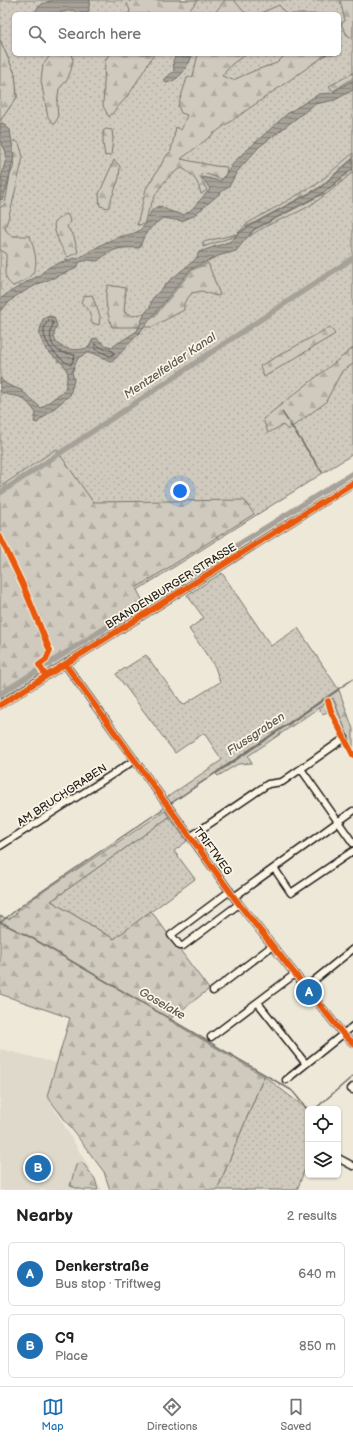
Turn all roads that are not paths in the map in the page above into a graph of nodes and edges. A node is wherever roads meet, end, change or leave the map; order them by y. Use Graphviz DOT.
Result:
graph roads {
  1 [pos="353,483"];
  2 [pos="65,664"];
  3 [pos="0,705"];
  4 [pos="345,738"];
  5 [pos="135,760"];
  6 [pos="301,769"];
  7 [pos="353,811"];
  8 [pos="338,821"];
  9 [pos="190,837"];
  10 [pos="353,843"];
  11 [pos="0,846"];
  12 [pos="353,851"];
  13 [pos="274,868"];
  14 [pos="230,891"];
  15 [pos="234,897"];
  16 [pos="240,904"];
  17 [pos="272,946"];
  18 [pos="353,949"];
  19 [pos="295,974"];
  20 [pos="306,987"];
  21 [pos="213,991"];
  22 [pos="258,1003"];
  23 [pos="353,1026"];
  24 [pos="343,1034"];
  25 [pos="211,1037"];
  26 [pos="353,1043"];
  27 [pos="306,1064"];
  28 [pos="286,1080"];
  29 [pos="341,1160"];
  30 [pos="353,1166"];
  1 -- 2 [label="street, BRANDENBURGER STRASSE"];
  2 -- 3 [label="street, BRANDENBURGER STRASSE"];
  2 -- 5 [label="street, TRIFTWEG"];
  4 -- 6 [label="street"];
  5 -- 9 [label="street, TRIFTWEG"];
  5 -- 11 [label="street, AM BRUCHGRABEN"];
  6 -- 8 [label="street"];
  6 -- 9 [label="street"];
  7 -- 8 [label="street"];
  8 -- 10 [label="street"];
  8 -- 13 [label="street"];
  9 -- 14 [label="street, TRIFTWEG"];
  12 -- 13 [label="street"];
  13 -- 15 [label="street"];
  14 -- 15 [label="street, TRIFTWEG"];
  14 -- 16 [label="street"];
  15 -- 16 [label="street, TRIFTWEG"];
  16 -- 17 [label="street, TRIFTWEG"];
  17 -- 19 [label="street, TRIFTWEG"];
  17 -- 21 [label="street"];
  18 -- 20 [label="street"];
  19 -- 20 [label="street, TRIFTWEG"];
  19 -- 22 [label="street"];
  20 -- 24 [label="street, TRIFTWEG"];
  22 -- 25 [label="street"];
  22 -- 27 [label="street"];
  23 -- 24 [label="street"];
  24 -- 26 [label="street, TRIFTWEG"];
  24 -- 27 [label="street"];
  27 -- 28 [label="street"];
  29 -- 30 [label="street"];
}
